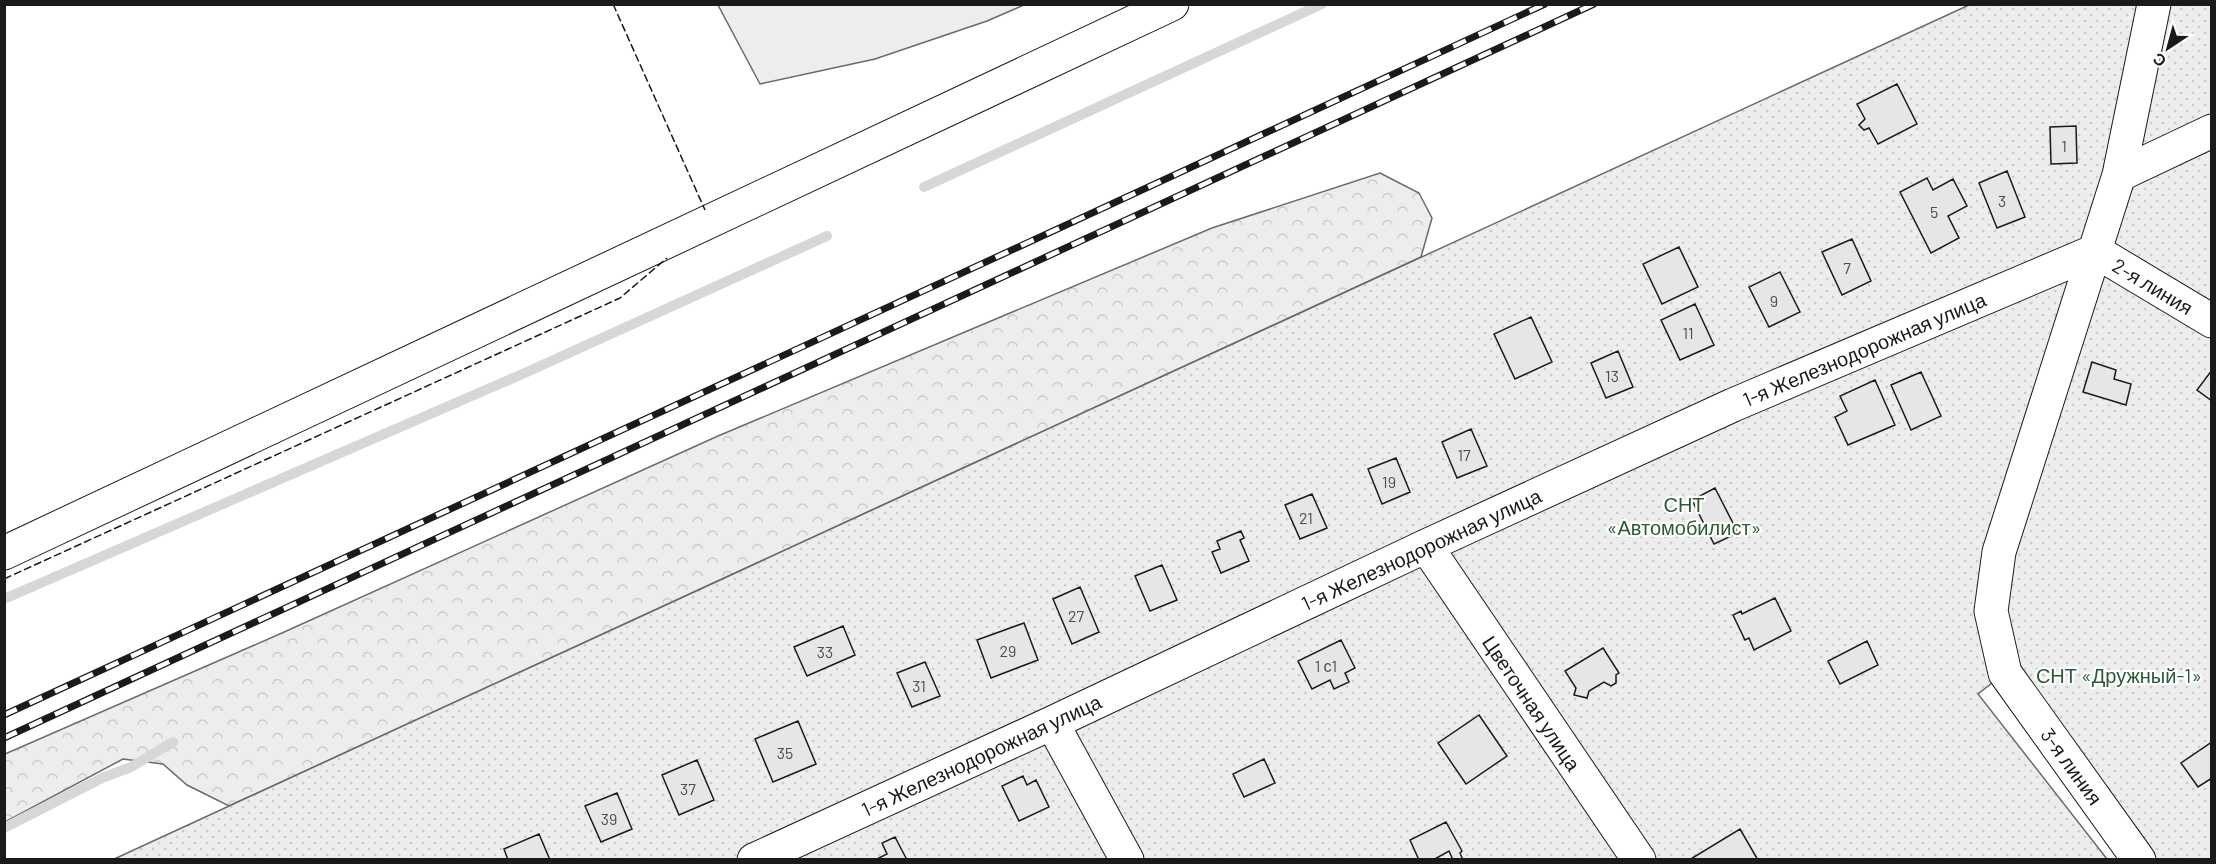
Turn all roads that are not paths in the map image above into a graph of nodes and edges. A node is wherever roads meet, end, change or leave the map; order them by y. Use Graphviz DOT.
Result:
graph roads {
  1 [pos="1172,4"];
  2 [pos="2154,4"];
  3 [pos="2211,131"];
  4 [pos="2119,175"];
  5 [pos="2095,251"];
  6 [pos="2211,321"];
  7 [pos="1426,546"];
  8 [pos="4,553"];
  9 [pos="1052,723"];
  10 [pos="754,860"];
  11 [pos="1127,860"];
  12 [pos="1639,860"];
  13 [pos="2139,860"];
  1 -- 8 [label="street"];
  2 -- 4 [label="street"];
  3 -- 4 [label="street"];
  4 -- 5 [label="street"];
  5 -- 6 [label="street, 2-я линия"];
  5 -- 7 [label="street, 1-я Железнодорожная улица"];
  5 -- 13 [label="street, 3-я линия"];
  7 -- 9 [label="street, 1-я Железнодорожная улица"];
  7 -- 12 [label="street, Цветочная улица"];
  9 -- 10 [label="street, 1-я Железнодорожная улица"];
  9 -- 11 [label="street"];
}
